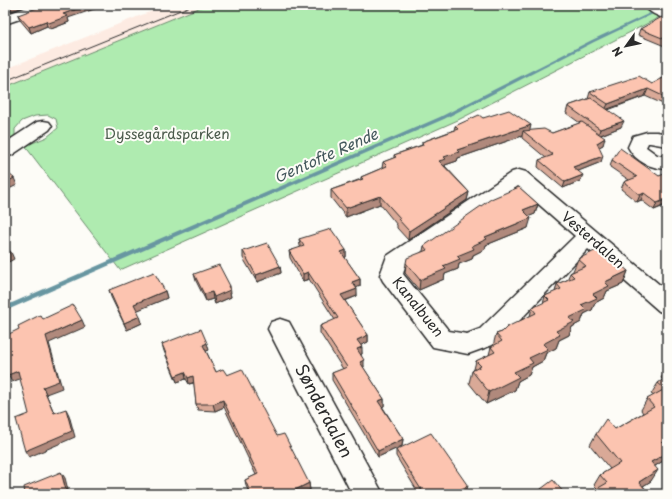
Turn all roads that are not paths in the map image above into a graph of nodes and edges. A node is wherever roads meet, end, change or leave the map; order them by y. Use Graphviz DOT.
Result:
graph roads {
  1 [pos="47,5"];
  2 [pos="650,5"];
  3 [pos="667,15"];
  4 [pos="5,20"];
  5 [pos="43,126"];
  6 [pos="667,140"];
  7 [pos="5,151"];
  8 [pos="667,163"];
  9 [pos="519,176"];
  10 [pos="588,236"];
  11 [pos="667,305"];
  12 [pos="280,329"];
  13 [pos="368,494"];
  1 -- 4 [label="street"];
  2 -- 3 [label="street"];
  5 -- 7 [label="street"];
  6 -- 8 [label="street"];
  9 -- 10 [label="street, Vesterdalen"];
  9 -- 10 [label="street, Kanalbuen"];
  10 -- 11 [label="street, Vesterdalen"];
  12 -- 13 [label="street, Sønderdalen"];
}
